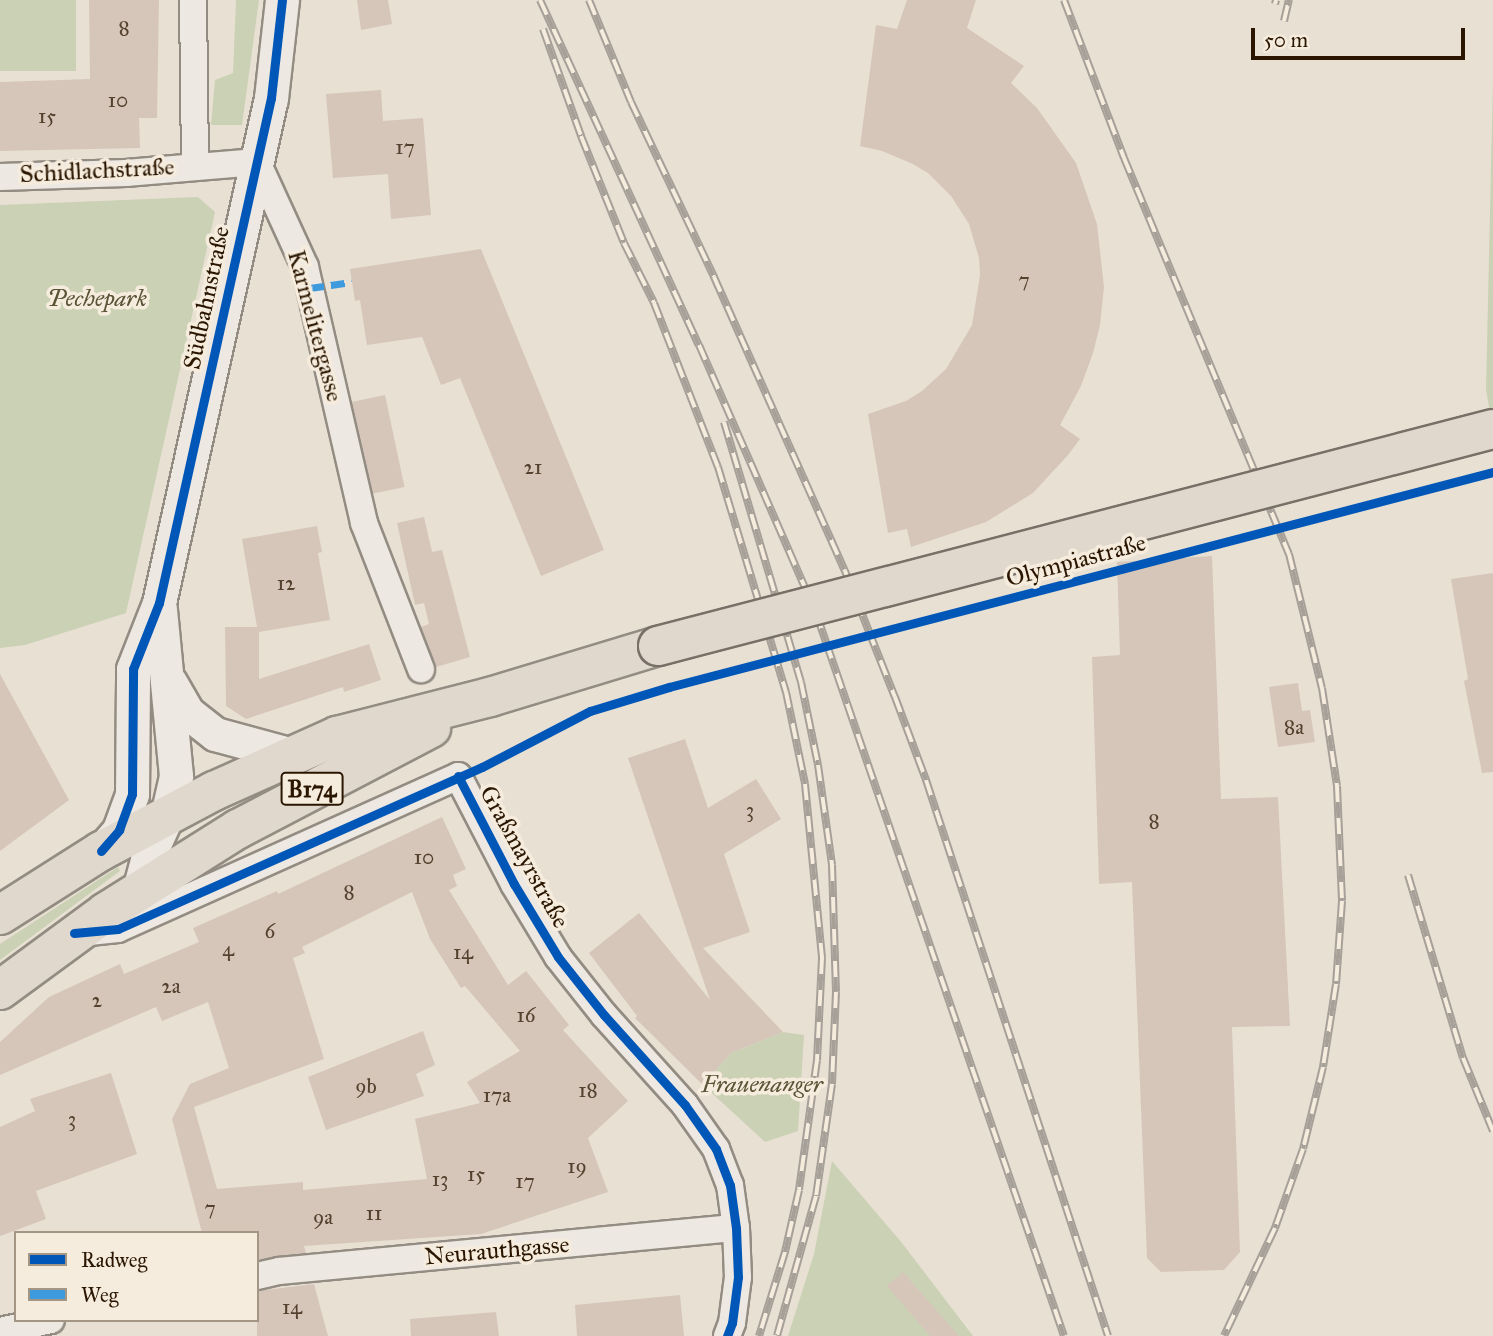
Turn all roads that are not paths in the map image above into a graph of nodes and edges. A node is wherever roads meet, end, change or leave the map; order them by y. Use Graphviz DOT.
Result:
graph roads {
  1 [pos="192,0"];
  2 [pos="282,0"];
  3 [pos="257,162"];
  4 [pos="195,165"];
  5 [pos="0,177"];
  6 [pos="1493,429"];
  7 [pos="159,603"];
  8 [pos="421,669"];
  9 [pos="167,677"];
  10 [pos="490,697"];
  11 [pos="293,755"];
  12 [pos="167,816"];
  13 [pos="101,851"];
  14 [pos="139,890"];
  15 [pos="0,915"];
  16 [pos="74,933"];
  17 [pos="0,990"];
  18 [pos="736,1228"];
  19 [pos="259,1276"];
  20 [pos="42,1322"];
  21 [pos="0,1331"];
  22 [pos="727,1336"];
  1 -- 4 [label="street"];
  2 -- 3 [label="street, Südbahnstraße"];
  3 -- 4 [label="street"];
  3 -- 7 [label="street, Südbahnstraße"];
  3 -- 8 [label="street, Karmelitergasse"];
  4 -- 5 [label="street, Schidlachstraße"];
  6 -- 10 [label="main road, Olympiastraße / B174, bridge"];
  7 -- 9 [label="street"];
  7 -- 13 [label="street"];
  9 -- 11 [label="street"];
  9 -- 12 [label="street"];
  10 -- 11 [label="main road, B174"];
  10 -- 14 [label="main road, B174"];
  11 -- 12 [label="main road, B174"];
  12 -- 13 [label="main road, B174"];
  12 -- 14 [label="street"];
  13 -- 15 [label="main road, B174"];
  14 -- 16 [label="main road, B174"];
  16 -- 17 [label="main road, B174"];
  16 -- 18 [label="street, Graßmayrstraße"];
  18 -- 19 [label="street, Neurauthgasse"];
  18 -- 22 [label="street"];
  20 -- 21 [label="street"];
}
